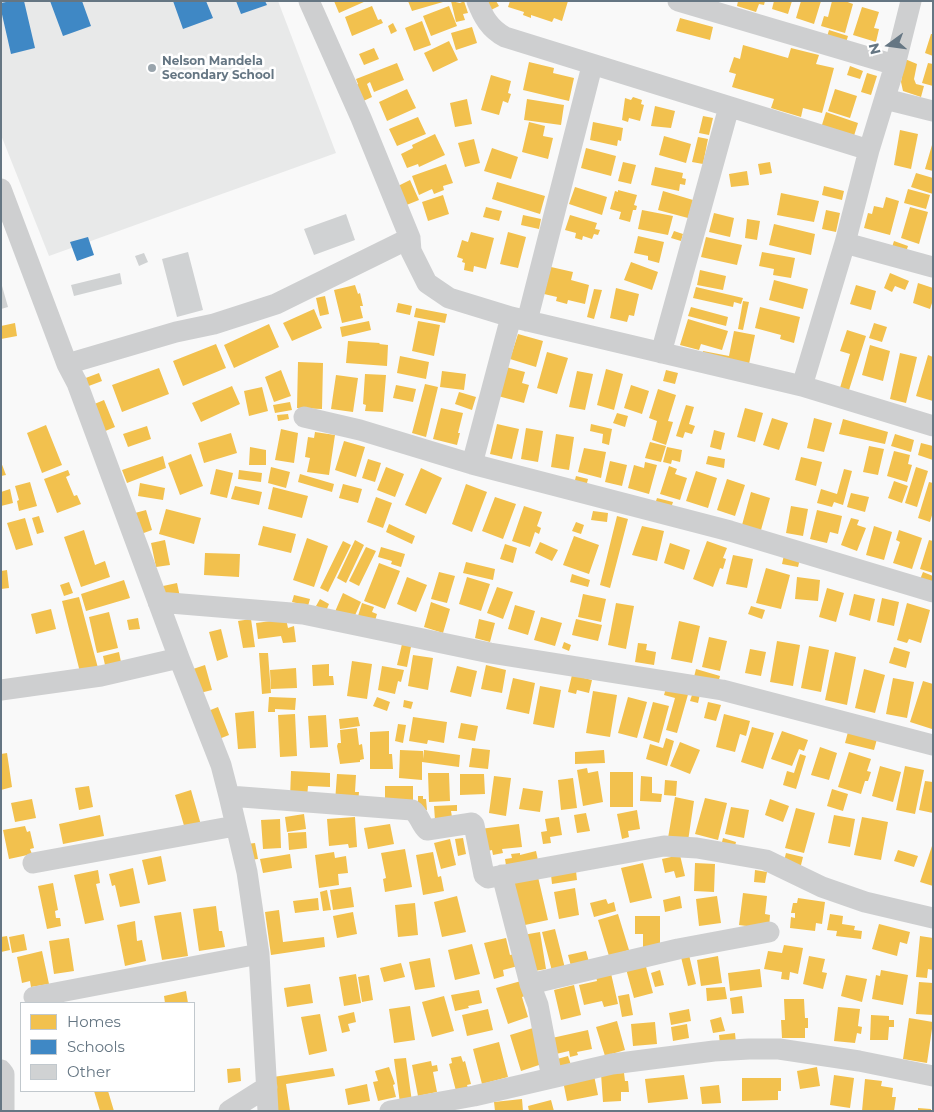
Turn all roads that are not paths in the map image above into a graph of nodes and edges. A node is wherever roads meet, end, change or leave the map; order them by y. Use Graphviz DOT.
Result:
graph roads {
  1 [pos="309,1"];
  2 [pos="476,1"];
  3 [pos="678,1"];
  4 [pos="911,1"];
  5 [pos="895,65"];
  6 [pos="592,66"];
  7 [pos="885,99"];
  8 [pos="729,107"];
  9 [pos="933,112"];
  10 [pos="868,150"];
  11 [pos="1,189"];
  12 [pos="410,238"];
  13 [pos="845,243"];
  14 [pos="933,267"];
  15 [pos="519,319"];
  16 [pos="661,353"];
  17 [pos="67,364"];
  18 [pos="802,386"];
  19 [pos="304,418"];
  20 [pos="933,426"];
  21 [pos="472,464"];
  22 [pos="933,592"];
  23 [pos="158,602"];
  24 [pos="178,658"];
  25 [pos="1,690"];
  26 [pos="933,745"];
  27 [pos="229,796"];
  28 [pos="235,826"];
  29 [pos="33,863"];
  30 [pos="502,876"];
  31 [pos="933,918"];
  32 [pos="770,932"];
  33 [pos="259,954"];
  34 [pos="530,984"];
  35 [pos="34,997"];
  36 [pos="1,1070"];
  37 [pos="933,1076"];
  38 [pos="552,1078"];
  39 [pos="267,1087"];
  40 [pos="4,1111"];
  41 [pos="229,1111"];
  42 [pos="268,1111"];
  43 [pos="390,1111"];
  1 -- 12 [label="street"];
  2 -- 6 [label="street"];
  3 -- 5 [label="street"];
  4 -- 5 [label="street"];
  5 -- 7 [label="street"];
  6 -- 8 [label="street"];
  6 -- 15 [label="street"];
  7 -- 9 [label="street"];
  7 -- 10 [label="street"];
  8 -- 10 [label="street"];
  8 -- 16 [label="street"];
  10 -- 13 [label="street"];
  11 -- 17 [label="street"];
  12 -- 15 [label="street"];
  12 -- 17 [label="street"];
  13 -- 14 [label="street"];
  13 -- 18 [label="street"];
  15 -- 16 [label="street"];
  15 -- 21 [label="street"];
  16 -- 18 [label="street"];
  17 -- 23 [label="street"];
  18 -- 20 [label="street"];
  19 -- 21 [label="street"];
  21 -- 22 [label="street"];
  23 -- 24 [label="street"];
  23 -- 26 [label="street"];
  24 -- 25 [label="street"];
  24 -- 27 [label="street"];
  27 -- 28 [label="street"];
  27 -- 30 [label="street"];
  28 -- 29 [label="street"];
  28 -- 33 [label="street"];
  30 -- 31 [label="street"];
  30 -- 34 [label="street"];
  32 -- 34 [label="street"];
  33 -- 35 [label="street"];
  33 -- 39 [label="street"];
  34 -- 38 [label="street"];
  36 -- 40 [label="street"];
  37 -- 38 [label="street"];
  38 -- 43 [label="street"];
  39 -- 41 [label="street"];
  39 -- 42 [label="street"];
}
